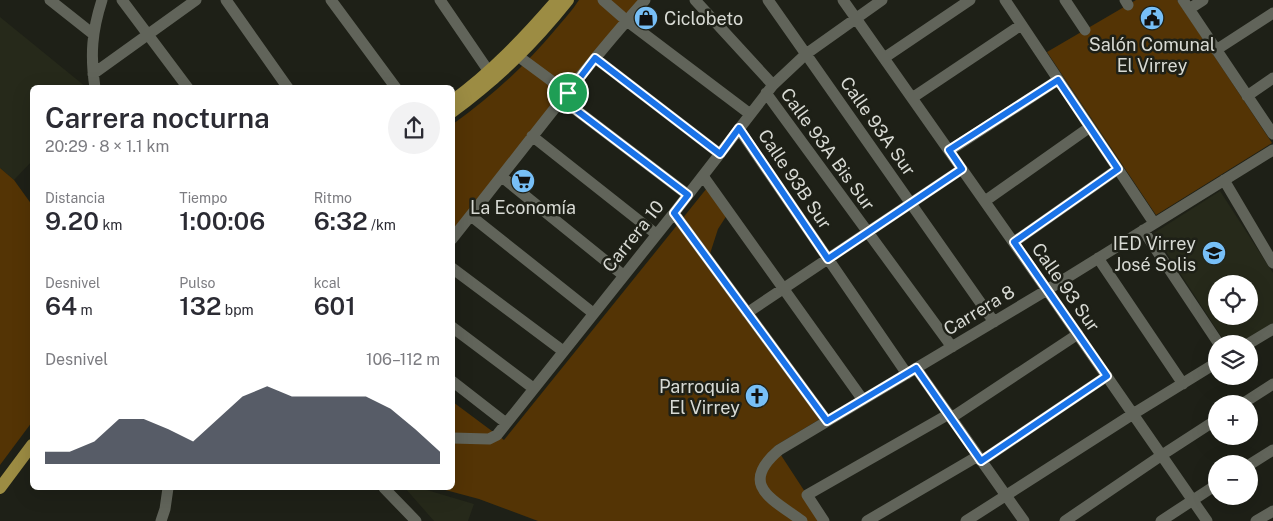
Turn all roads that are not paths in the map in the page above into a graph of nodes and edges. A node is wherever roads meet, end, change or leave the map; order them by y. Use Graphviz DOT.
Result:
graph roads {
  1 [pos="50,0"];
  2 [pos="102,0"];
  3 [pos="122,0"];
  4 [pos="196,0"];
  5 [pos="226,0"];
  6 [pos="331,0"];
  7 [pos="440,0"];
  8 [pos="568,0"];
  9 [pos="603,0"];
  10 [pos="645,0"];
  11 [pos="695,0"];
  12 [pos="768,0"];
  13 [pos="843,0"];
  14 [pos="882,0"];
  15 [pos="970,0"];
  16 [pos="1005,0"];
  17 [pos="1065,0"];
  18 [pos="1203,0"];
  19 [pos="1186,4"];
  20 [pos="551,6"];
  21 [pos="1273,13"];
  22 [pos="856,19"];
  23 [pos="627,21"];
  24 [pos="1022,25"];
  25 [pos="1085,30"];
  26 [pos="93,34"];
  27 [pos="148,34"];
  28 [pos="1216,50"];
  29 [pos="515,54"];
  30 [pos="806,54"];
  31 [pos="595,58"];
  32 [pos="884,58"];
  33 [pos="93,74"];
  34 [pos="492,76"];
  35 [pos="1273,78"];
  36 [pos="1058,80"];
  37 [pos="95,85"];
  38 [pos="186,85"];
  39 [pos="286,85"];
  40 [pos="394,85"];
  41 [pos="769,89"];
  42 [pos="565,96"];
  43 [pos="1247,96"];
  44 [pos="455,98"];
  45 [pos="912,98"];
  46 [pos="455,109"];
  47 [pos="750,114"];
  48 [pos="1090,127"];
  49 [pos="739,128"];
  50 [pos="1273,134"];
  51 [pos="532,136"];
  52 [pos="949,150"];
  53 [pos="720,154"];
  54 [pos="1271,155"];
  55 [pos="962,169"];
  56 [pos="1118,169"];
  57 [pos="702,176"];
  58 [pos="502,177"];
  59 [pos="1224,180"];
  60 [pos="688,195"];
  61 [pos="985,201"];
  62 [pos="911,203"];
  63 [pos="674,213"];
  64 [pos="470,216"];
  65 [pos="1154,223"];
  66 [pos="1143,230"];
  67 [pos="868,232"];
  68 [pos="656,234"];
  69 [pos="455,235"];
  70 [pos="1014,242"];
  71 [pos="1098,258"];
  72 [pos="828,259"];
  73 [pos="1273,263"];
  74 [pos="455,270"];
  75 [pos="623,275"];
  76 [pos="783,289"];
  77 [pos="1047,290"];
  78 [pos="594,313"];
  79 [pos="747,314"];
  80 [pos="994,322"];
  81 [pos="455,329"];
  82 [pos="1272,333"];
  83 [pos="1078,334"];
  84 [pos="1213,335"];
  85 [pos="1258,339"];
  86 [pos="952,347"];
  87 [pos="563,351"];
  88 [pos="1208,368"];
  89 [pos="911,371"];
  90 [pos="1107,376"];
  91 [pos="455,383"];
  92 [pos="1183,384"];
  93 [pos="1273,384"];
  94 [pos="533,388"];
  95 [pos="1256,395"];
  96 [pos="862,400"];
  97 [pos="1133,414"];
  98 [pos="950,416"];
  99 [pos="827,421"];
  100 [pos="506,423"];
  101 [pos="1208,425"];
  102 [pos="455,438"];
  103 [pos="30,448"];
  104 [pos="1273,450"];
  105 [pos="1162,455"];
  106 [pos="979,458"];
  107 [pos="1258,459"];
  108 [pos="0,488"];
  109 [pos="168,490"];
  110 [pos="386,490"];
  111 [pos="1208,490"];
  112 [pos="1006,496"];
  113 [pos="1193,500"];
  114 [pos="1273,511"];
  115 [pos="161,521"];
  116 [pos="416,521"];
  117 [pos="802,521"];
  118 [pos="824,521"];
  119 [pos="867,521"];
  120 [pos="966,521"];
  121 [pos="1024,521"];
  122 [pos="1066,521"];
  123 [pos="1161,521"];
  124 [pos="1208,521"];
  125 [pos="1256,521"];
  1 -- 26 [label="street"];
  2 -- 26 [label="street"];
  3 -- 27 [label="street"];
  4 -- 27 [label="street"];
  5 -- 39 [label="street"];
  6 -- 40 [label="street"];
  7 -- 34 [label="street"];
  8 -- 20 [label="main road"];
  9 -- 23 [label="street, Calle 93B Sur"];
  10 -- 23 [label="street"];
  11 -- 41 [label="street, Calle 93A Bis Sur"];
  12 -- 30 [label="street, Calle 93A Sur"];
  13 -- 22 [label="street, Calle 93 Sur"];
  14 -- 22 [label="street, Carrera 10"];
  15 -- 32 [label="street"];
  16 -- 24 [label="street"];
  17 -- 25 [label="street"];
  18 -- 19 [label="street"];
  19 -- 28 [label="street"];
  20 -- 29 [label="main road"];
  21 -- 28 [label="street"];
  22 -- 30 [label="street, Carrera 10"];
  22 -- 32 [label="street, Calle 93 Sur"];
  23 -- 31 [label="street"];
  23 -- 47 [label="street, Calle 93B Sur"];
  24 -- 36 [label="street"];
  24 -- 45 [label="street"];
  26 -- 33 [label="street"];
  27 -- 33 [label="street"];
  27 -- 38 [label="street"];
  28 -- 43 [label="street"];
  29 -- 34 [label="main road"];
  29 -- 42 [label="street"];
  30 -- 41 [label="street, Carrera 10"];
  30 -- 62 [label="street, Calle 93A Sur"];
  31 -- 42 [label="street"];
  31 -- 53 [label="street"];
  32 -- 45 [label="street, Calle 93 Sur"];
  33 -- 37 [label="street"];
  34 -- 44 [label="main road"];
  34 -- 46 [label="main road"];
  35 -- 43 [label="street"];
  36 -- 48 [label="street"];
  36 -- 52 [label="street"];
  41 -- 47 [label="street, Carrera 10"];
  41 -- 67 [label="street, Calle 93A Bis Sur"];
  42 -- 51 [label="street"];
  42 -- 60 [label="street"];
  43 -- 50 [label="street"];
  45 -- 52 [label="street, Calle 93 Sur"];
  47 -- 49 [label="street, Carrera 10"];
  48 -- 56 [label="street"];
  48 -- 61 [label="street"];
  49 -- 53 [label="street, Carrera 10"];
  49 -- 72 [label="street, Calle 93B Sur"];
  51 -- 58 [label="street"];
  51 -- 68 [label="street"];
  52 -- 55 [label="street, Calle 93 Sur"];
  53 -- 57 [label="street, Carrera 10"];
  54 -- 59 [label="street, Carrera 8"];
  55 -- 61 [label="street, Calle 93 Sur"];
  55 -- 62 [label="street"];
  56 -- 65 [label="street"];
  56 -- 70 [label="street"];
  57 -- 60 [label="street, Carrera 10"];
  57 -- 76 [label="street"];
  58 -- 64 [label="street"];
  58 -- 75 [label="street"];
  59 -- 65 [label="street, Carrera 8"];
  59 -- 73 [label="street"];
  60 -- 63 [label="street, Carrera 10"];
  61 -- 70 [label="street, Calle 93 Sur"];
  62 -- 67 [label="street"];
  62 -- 80 [label="street, Calle 93A Sur"];
  63 -- 68 [label="street, Carrera 10"];
  63 -- 79 [label="street"];
  64 -- 69 [label="street"];
  64 -- 78 [label="street"];
  65 -- 66 [label="street, Carrera 8"];
  66 -- 71 [label="street, Carrera 8"];
  66 -- 84 [label="street"];
  67 -- 72 [label="street"];
  67 -- 86 [label="street, Calle 93A Bis Sur"];
  68 -- 75 [label="street, Carrera 10"];
  70 -- 77 [label="street, Calle 93 Sur"];
  71 -- 77 [label="street, Carrera 8"];
  71 -- 92 [label="street"];
  72 -- 76 [label="street"];
  72 -- 89 [label="street, Calle 93B Sur"];
  74 -- 87 [label="street"];
  75 -- 78 [label="street, Carrera 10"];
  76 -- 79 [label="street"];
  76 -- 96 [label="street"];
  77 -- 80 [label="street, Carrera 8"];
  77 -- 83 [label="street, Calle 93 Sur"];
  78 -- 87 [label="street, Carrera 10"];
  79 -- 99 [label="street"];
  80 -- 86 [label="street, Carrera 8"];
  81 -- 94 [label="street"];
  82 -- 85 [label="street"];
  83 -- 90 [label="street, Calle 93 Sur"];
  83 -- 98 [label="street"];
  86 -- 89 [label="street, Carrera 8"];
  87 -- 94 [label="street, Carrera 10"];
  88 -- 92 [label="street"];
  89 -- 96 [label="street, Carrera 8"];
  89 -- 98 [label="street, Calle 93B Sur"];
  90 -- 97 [label="street, Calle 93 Sur"];
  90 -- 106 [label="street"];
  91 -- 100 [label="street"];
  92 -- 97 [label="street"];
  93 -- 95 [label="street"];
  94 -- 100 [label="street, Carrera 10"];
  96 -- 99 [label="street, Carrera 8"];
  97 -- 105 [label="street, Calle 93 Sur"];
  97 -- 112 [label="street"];
  98 -- 106 [label="street, Calle 93B Sur"];
  98 -- 118 [label="street"];
  99 -- 117 [label="street, Carrera 8"];
  100 -- 102 [label="street, Carrera 10"];
  101 -- 105 [label="street"];
  103 -- 108 [label="main road"];
  104 -- 107 [label="street"];
  105 -- 113 [label="street, Calle 93 Sur"];
  105 -- 122 [label="street"];
  106 -- 112 [label="street, Calle 93B Sur"];
  106 -- 119 [label="street"];
  109 -- 115 [label="street"];
  110 -- 116 [label="street"];
  111 -- 113 [label="street"];
  112 -- 120 [label="street"];
  112 -- 121 [label="street, Calle 93B Sur"];
  113 -- 123 [label="street"];
  113 -- 124 [label="street, Calle 93 Sur"];
  114 -- 125 [label="street"];
}
